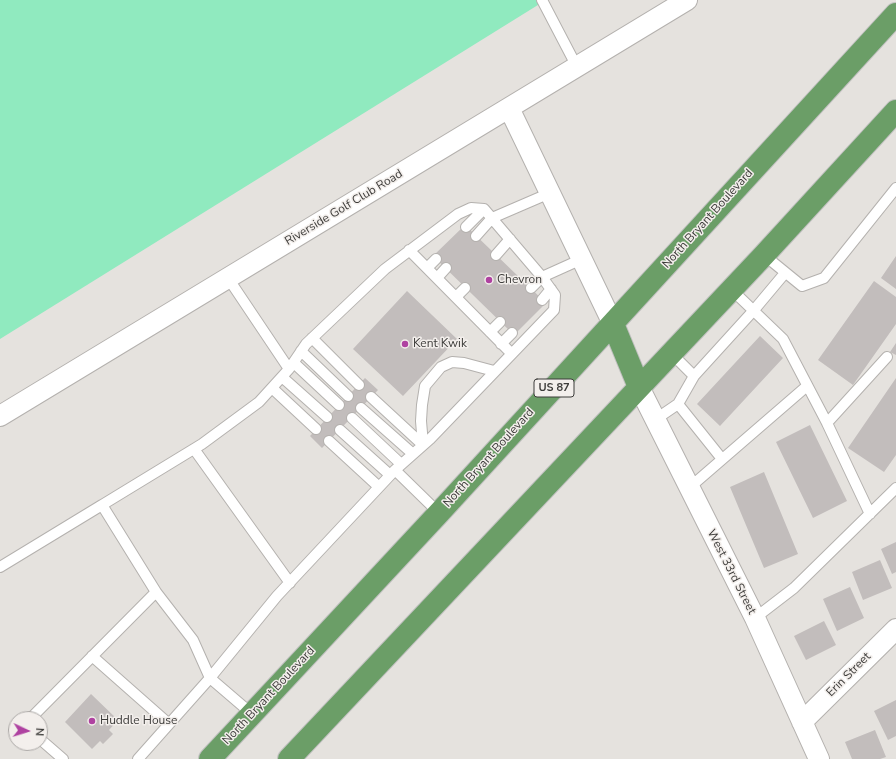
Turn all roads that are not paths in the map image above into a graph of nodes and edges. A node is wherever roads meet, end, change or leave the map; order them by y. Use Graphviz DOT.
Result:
graph roads {
  1 [pos="542,0"];
  2 [pos="687,0"];
  3 [pos="896,14"];
  4 [pos="577,67"];
  5 [pos="509,108"];
  6 [pos="896,112"];
  7 [pos="896,188"];
  8 [pos="550,193"];
  9 [pos="484,209"];
  10 [pos="492,218"];
  11 [pos="466,227"];
  12 [pos="476,236"];
  13 [pos="510,239"];
  14 [pos="409,250"];
  15 [pos="496,255"];
  16 [pos="764,255"];
  17 [pos="436,259"];
  18 [pos="582,259"];
  19 [pos="427,268"];
  20 [pos="446,268"];
  21 [pos="785,273"];
  22 [pos="542,277"];
  23 [pos="228,278"];
  24 [pos="437,278"];
  25 [pos="465,288"];
  26 [pos="531,288"];
  27 [pos="551,289"];
  28 [pos="732,289"];
  29 [pos="456,297"];
  30 [pos="542,300"];
  31 [pos="754,310"];
  32 [pos="500,322"];
  33 [pos="613,324"];
  34 [pos="490,332"];
  35 [pos="512,333"];
  36 [pos="312,338"];
  37 [pos="501,344"];
  38 [pos="302,351"];
  39 [pos="511,353"];
  40 [pos="670,353"];
  41 [pos="887,357"];
  42 [pos="291,366"];
  43 [pos="494,371"];
  44 [pos="694,376"];
  45 [pos="282,377"];
  46 [pos="359,385"];
  47 [pos="807,386"];
  48 [pos="639,387"];
  49 [pos="272,388"];
  50 [pos="348,396"];
  51 [pos="372,397"];
  52 [pos="678,404"];
  53 [pos="339,405"];
  54 [pos="361,408"];
  55 [pos="0,416"];
  56 [pos="328,417"];
  57 [pos="352,418"];
  58 [pos="656,419"];
  59 [pos="827,423"];
  60 [pos="316,429"];
  61 [pos="340,430"];
  62 [pos="329,441"];
  63 [pos="423,445"];
  64 [pos="194,449"];
  65 [pos="413,454"];
  66 [pos="722,459"];
  67 [pos="396,470"];
  68 [pos="379,487"];
  69 [pos="689,488"];
  70 [pos="896,488"];
  71 [pos="102,505"];
  72 [pos="439,513"];
  73 [pos="870,514"];
  74 [pos="0,567"];
  75 [pos="290,583"];
  76 [pos="156,592"];
  77 [pos="754,618"];
  78 [pos="896,629"];
  79 [pos="92,656"];
  80 [pos="210,678"];
  81 [pos="38,711"];
  82 [pos="252,714"];
  83 [pos="802,722"];
  84 [pos="169,724"];
  85 [pos="48,746"];
  86 [pos="63,759"];
  87 [pos="138,759"];
  88 [pos="210,759"];
  89 [pos="289,759"];
  90 [pos="819,759"];
  1 -- 4 [label="lane"];
  2 -- 4 [label="street, Riverside Golf Club Road"];
  3 -- 33 [label="highway, North Bryant Boulevard / US 87"];
  4 -- 5 [label="street, Riverside Golf Club Road"];
  5 -- 8 [label="street"];
  5 -- 23 [label="street, Riverside Golf Club Road"];
  6 -- 16 [label="highway"];
  7 -- 21 [label="lane"];
  8 -- 10 [label="lane"];
  8 -- 18 [label="street"];
  9 -- 10 [label="lane"];
  9 -- 11 [label="lane"];
  9 -- 14 [label="lane"];
  10 -- 12 [label="lane"];
  10 -- 13 [label="lane"];
  13 -- 15 [label="lane"];
  13 -- 22 [label="lane"];
  14 -- 19 [label="lane"];
  14 -- 36 [label="lane"];
  16 -- 21 [label="lane"];
  16 -- 28 [label="highway"];
  17 -- 19 [label="lane"];
  18 -- 22 [label="lane"];
  18 -- 33 [label="street"];
  19 -- 24 [label="lane"];
  20 -- 24 [label="lane"];
  21 -- 31 [label="lane"];
  22 -- 26 [label="lane"];
  22 -- 27 [label="lane"];
  23 -- 42 [label="lane"];
  23 -- 55 [label="street, Riverside Golf Club Road"];
  24 -- 29 [label="lane"];
  25 -- 29 [label="lane"];
  27 -- 30 [label="lane"];
  27 -- 39 [label="lane"];
  28 -- 31 [label="lane"];
  28 -- 40 [label="highway"];
  29 -- 34 [label="lane"];
  31 -- 44 [label="lane"];
  31 -- 47 [label="lane"];
  32 -- 34 [label="lane"];
  33 -- 48 [label="highway"];
  33 -- 72 [label="highway, North Bryant Boulevard / US 87"];
  34 -- 37 [label="lane"];
  35 -- 37 [label="lane"];
  36 -- 38 [label="lane"];
  36 -- 46 [label="lane"];
  37 -- 39 [label="lane"];
  38 -- 42 [label="lane"];
  38 -- 50 [label="lane"];
  39 -- 43 [label="lane"];
  40 -- 44 [label="lane"];
  40 -- 48 [label="highway"];
  41 -- 59 [label="lane"];
  42 -- 45 [label="lane"];
  42 -- 53 [label="lane"];
  43 -- 63 [label="lane"];
  43 -- 63 [label="lane"];
  44 -- 52 [label="lane"];
  45 -- 49 [label="lane"];
  45 -- 56 [label="lane"];
  47 -- 59 [label="lane"];
  47 -- 66 [label="lane"];
  48 -- 58 [label="street, West 33rd Street"];
  48 -- 89 [label="highway"];
  49 -- 60 [label="lane"];
  49 -- 64 [label="lane"];
  51 -- 63 [label="lane"];
  52 -- 58 [label="lane"];
  52 -- 66 [label="lane"];
  54 -- 65 [label="lane"];
  57 -- 67 [label="lane"];
  58 -- 69 [label="street, West 33rd Street"];
  59 -- 73 [label="lane"];
  61 -- 67 [label="lane"];
  62 -- 68 [label="lane"];
  63 -- 65 [label="lane"];
  64 -- 71 [label="lane"];
  64 -- 75 [label="lane"];
  65 -- 67 [label="lane"];
  66 -- 69 [label="lane"];
  67 -- 68 [label="lane"];
  67 -- 72 [label="lane"];
  68 -- 75 [label="lane"];
  69 -- 77 [label="street, West 33rd Street"];
  70 -- 73 [label="lane"];
  71 -- 74 [label="lane"];
  71 -- 76 [label="lane"];
  72 -- 82 [label="highway, North Bryant Boulevard / US 87"];
  73 -- 77 [label="lane"];
  75 -- 80 [label="lane"];
  76 -- 79 [label="lane"];
  76 -- 80 [label="lane"];
  77 -- 83 [label="street, West 33rd Street"];
  78 -- 83 [label="street, Erin Street"];
  79 -- 81 [label="lane"];
  79 -- 84 [label="lane"];
  80 -- 82 [label="lane"];
  80 -- 84 [label="lane"];
  82 -- 88 [label="highway, North Bryant Boulevard / US 87"];
  83 -- 90 [label="street, West 33rd Street"];
  84 -- 87 [label="lane"];
  85 -- 86 [label="lane"];
}
